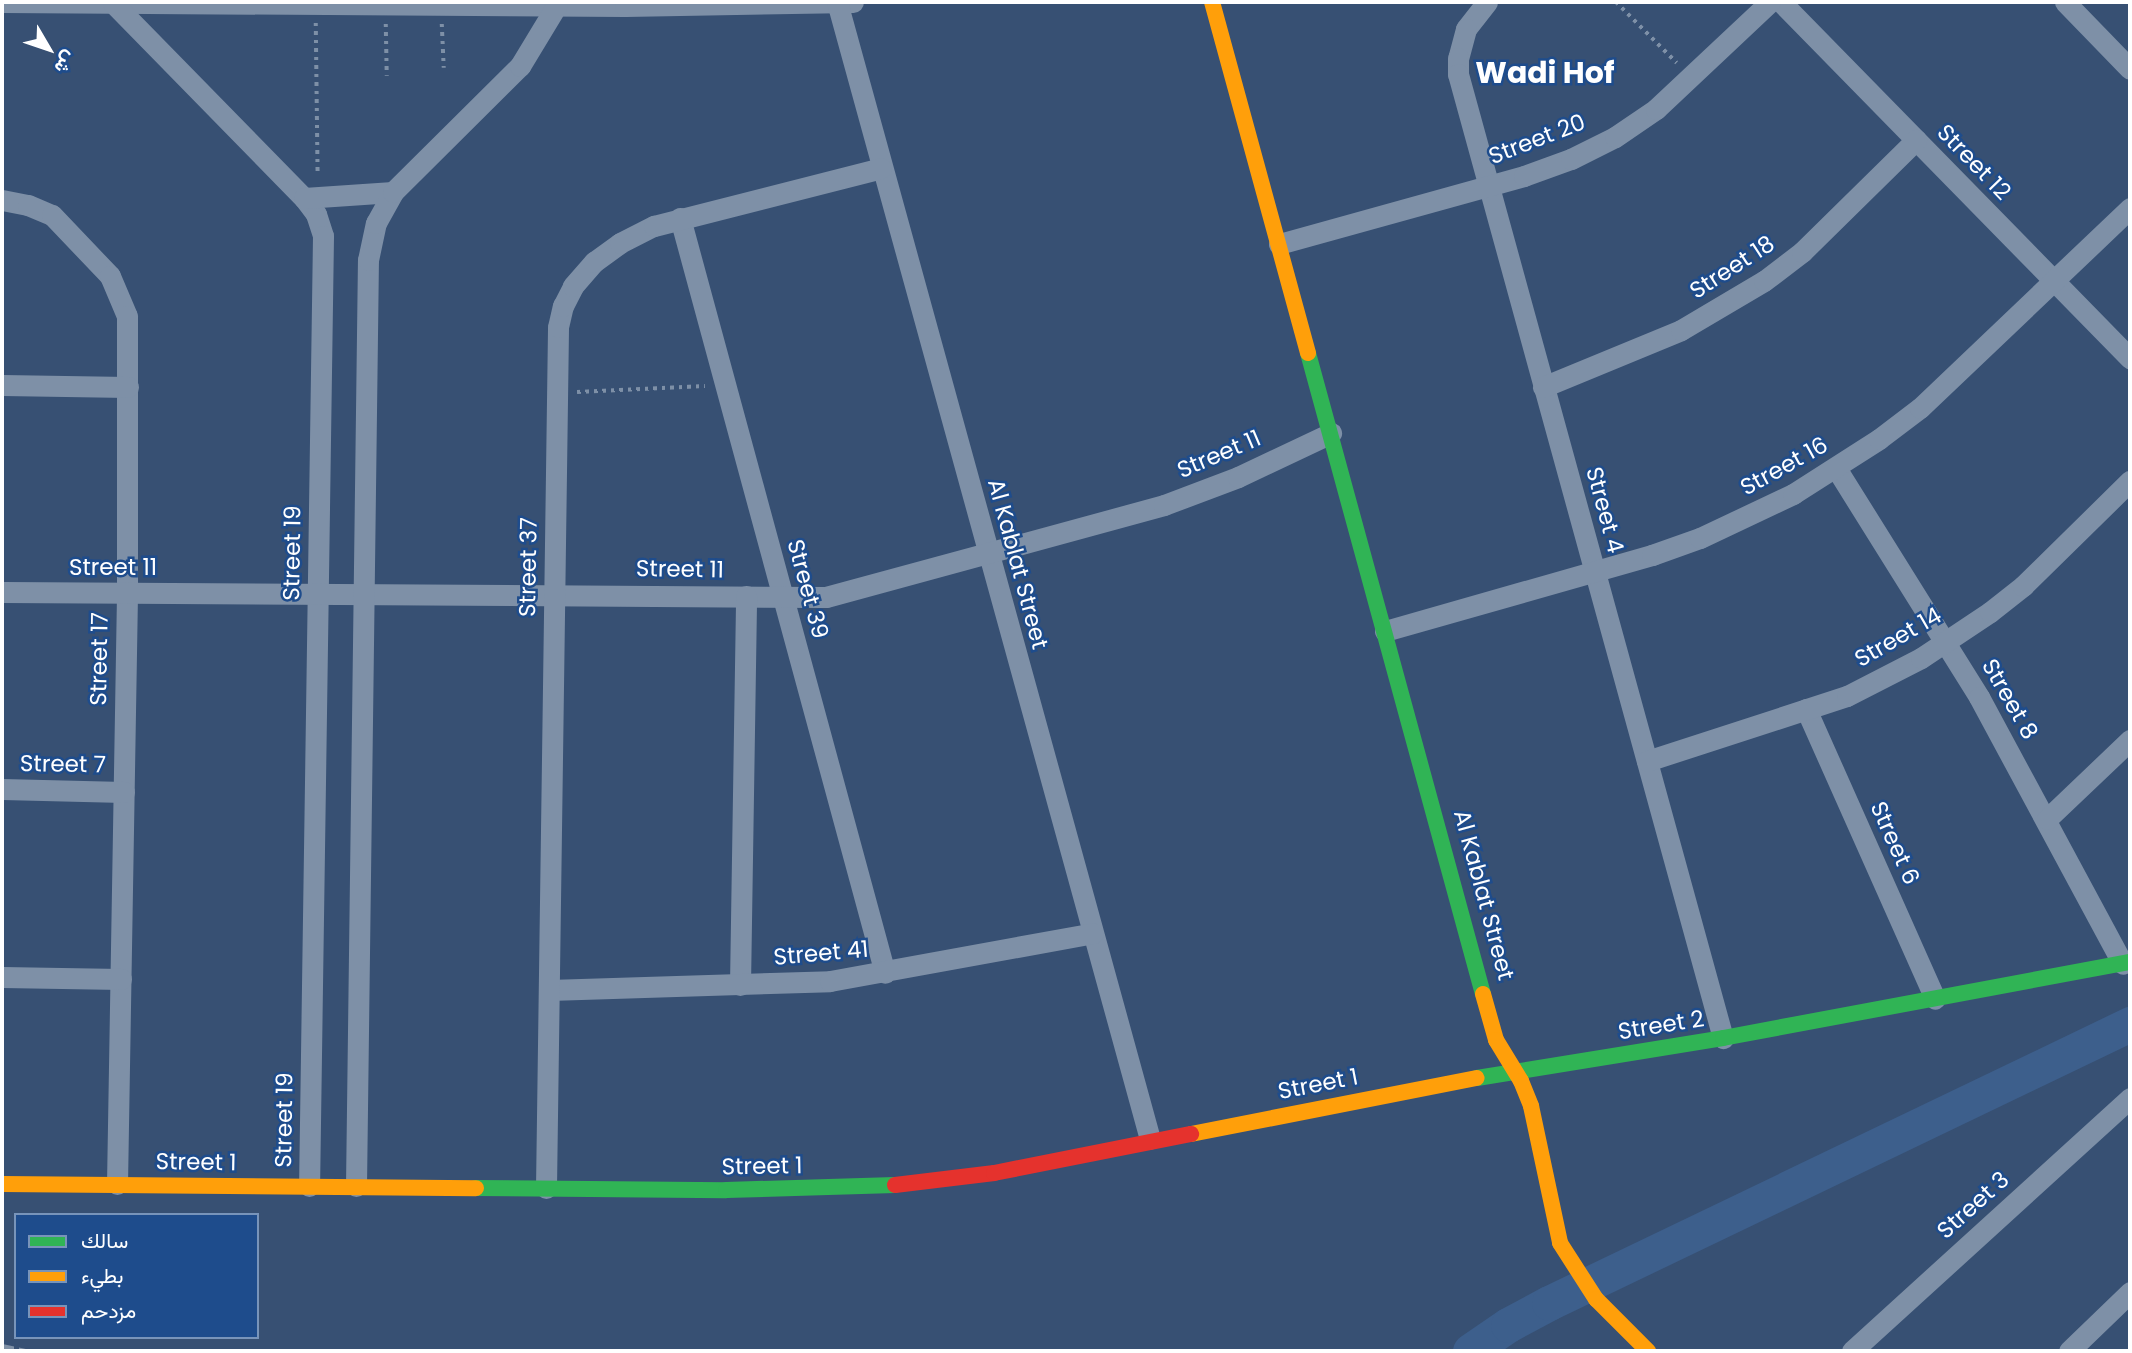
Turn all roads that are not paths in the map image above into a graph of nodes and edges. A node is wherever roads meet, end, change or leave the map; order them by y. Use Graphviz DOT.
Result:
graph roads {
  1 [pos="2,2"];
  2 [pos="71,2"];
  3 [pos="842,2"];
  4 [pos="1212,2"];
  5 [pos="1487,2"];
  6 [pos="1770,2"];
  7 [pos="1781,2"];
  8 [pos="2065,2"];
  9 [pos="113,3"];
  10 [pos="320,3"];
  11 [pos="375,3"];
  12 [pos="624,4"];
  13 [pos="557,5"];
  14 [pos="2130,69"];
  15 [pos="1916,140"];
  16 [pos="881,169"];
  17 [pos="1488,186"];
  18 [pos="393,192"];
  19 [pos="311,198"];
  20 [pos="2,200"];
  21 [pos="2130,208"];
  22 [pos="680,218"];
  23 [pos="1279,244"];
  24 [pos="2055,282"];
  25 [pos="2130,359"];
  26 [pos="2,385"];
  27 [pos="128,387"];
  28 [pos="1544,387"];
  29 [pos="1331,433"];
  30 [pos="1836,468"];
  31 [pos="2130,481"];
  32 [pos="988,554"];
  33 [pos="1595,572"];
  34 [pos="2,592"];
  35 [pos="317,593"];
  36 [pos="363,593"];
  37 [pos="554,593"];
  38 [pos="127,594"];
  39 [pos="746,596"];
  40 [pos="783,596"];
  41 [pos="1385,631"];
  42 [pos="1947,642"];
  43 [pos="1807,709"];
  44 [pos="2130,740"];
  45 [pos="1647,761"];
  46 [pos="2,789"];
  47 [pos="124,792"];
  48 [pos="2047,819"];
  49 [pos="1093,933"];
  50 [pos="2127,963"];
  51 [pos="886,974"];
  52 [pos="2,977"];
  53 [pos="121,979"];
  54 [pos="740,985"];
  55 [pos="549,990"];
  56 [pos="1935,999"];
  57 [pos="1723,1038"];
  58 [pos="1513,1071"];
  59 [pos="2126,1110"];
  60 [pos="1150,1139"];
  61 [pos="2,1184"];
  62 [pos="117,1184"];
  63 [pos="309,1186"];
  64 [pos="356,1186"];
  65 [pos="546,1188"];
  66 [pos="2126,1304"];
  67 [pos="1648,1351"];
  68 [pos="1852,1351"];
  69 [pos="2069,1351"];
  1 -- 2 [label="street"];
  2 -- 9 [label="street"];
  3 -- 12 [label="street"];
  3 -- 16 [label="street, Al Kablat Street"];
  4 -- 23 [label="street, Al Kablat Street"];
  5 -- 17 [label="street, Street 4"];
  6 -- 17 [label="street, Street 20"];
  7 -- 15 [label="street, Street 12"];
  8 -- 14 [label="street"];
  9 -- 10 [label="street"];
  9 -- 19 [label="street, Street 19"];
  10 -- 11 [label="street"];
  11 -- 13 [label="street"];
  12 -- 13 [label="street"];
  13 -- 18 [label="street"];
  15 -- 24 [label="street, Street 12"];
  15 -- 28 [label="street, Street 18"];
  16 -- 22 [label="street, Street 37"];
  16 -- 32 [label="street, Al Kablat Street"];
  17 -- 23 [label="street, Street 20"];
  17 -- 28 [label="street, Street 4"];
  18 -- 19 [label="street"];
  18 -- 36 [label="street"];
  19 -- 35 [label="street, Street 19"];
  20 -- 27 [label="street, Street 17"];
  21 -- 24 [label="street, Street 16"];
  22 -- 37 [label="street, Street 37"];
  22 -- 40 [label="street, Street 39"];
  23 -- 29 [label="street, Al Kablat Street"];
  24 -- 25 [label="street, Street 12"];
  24 -- 30 [label="street, Street 16"];
  26 -- 27 [label="street"];
  27 -- 38 [label="street, Street 17"];
  28 -- 33 [label="street, Street 4"];
  29 -- 32 [label="street, Street 11"];
  29 -- 41 [label="street, Al Kablat Street"];
  30 -- 33 [label="street, Street 16"];
  30 -- 42 [label="street, Street 8"];
  31 -- 42 [label="street, Street 14"];
  32 -- 40 [label="street, Street 11"];
  32 -- 49 [label="street, Al Kablat Street"];
  33 -- 41 [label="street, Street 16"];
  33 -- 45 [label="street, Street 4"];
  34 -- 38 [label="street, Street 11"];
  35 -- 36 [label="street, Street 11"];
  35 -- 38 [label="street, Street 11"];
  35 -- 63 [label="street, Street 19"];
  36 -- 37 [label="street, Street 11"];
  36 -- 64 [label="street"];
  37 -- 39 [label="street, Street 11"];
  37 -- 55 [label="street, Street 37"];
  38 -- 47 [label="street, Street 17"];
  39 -- 40 [label="street, Street 11"];
  39 -- 54 [label="street"];
  40 -- 51 [label="street, Street 39"];
  41 -- 58 [label="street, Al Kablat Street"];
  42 -- 43 [label="street, Street 14"];
  42 -- 48 [label="street, Street 8"];
  43 -- 45 [label="street, Street 14"];
  43 -- 56 [label="street, Street 6"];
  44 -- 48 [label="street"];
  45 -- 57 [label="street, Street 4"];
  46 -- 47 [label="street, Street 7"];
  47 -- 53 [label="street, Street 17"];
  48 -- 50 [label="street, Street 8"];
  49 -- 51 [label="street, Street 41"];
  49 -- 60 [label="street, Al Kablat Street"];
  50 -- 56 [label="street, Street 2"];
  51 -- 54 [label="street, Street 41"];
  52 -- 53 [label="street"];
  53 -- 62 [label="street, Street 17"];
  54 -- 55 [label="street, Street 41"];
  55 -- 65 [label="street, Street 37"];
  56 -- 57 [label="street, Street 2"];
  57 -- 58 [label="street, Street 2"];
  58 -- 60 [label="street, Street 1"];
  58 -- 67 [label="street"];
  59 -- 68 [label="street, Street 3"];
  60 -- 65 [label="street, Street 1"];
  61 -- 62 [label="street, Street 1"];
  62 -- 63 [label="street, Street 1"];
  63 -- 64 [label="street, Street 1"];
  64 -- 65 [label="street, Street 1"];
  66 -- 69 [label="street"];
}
